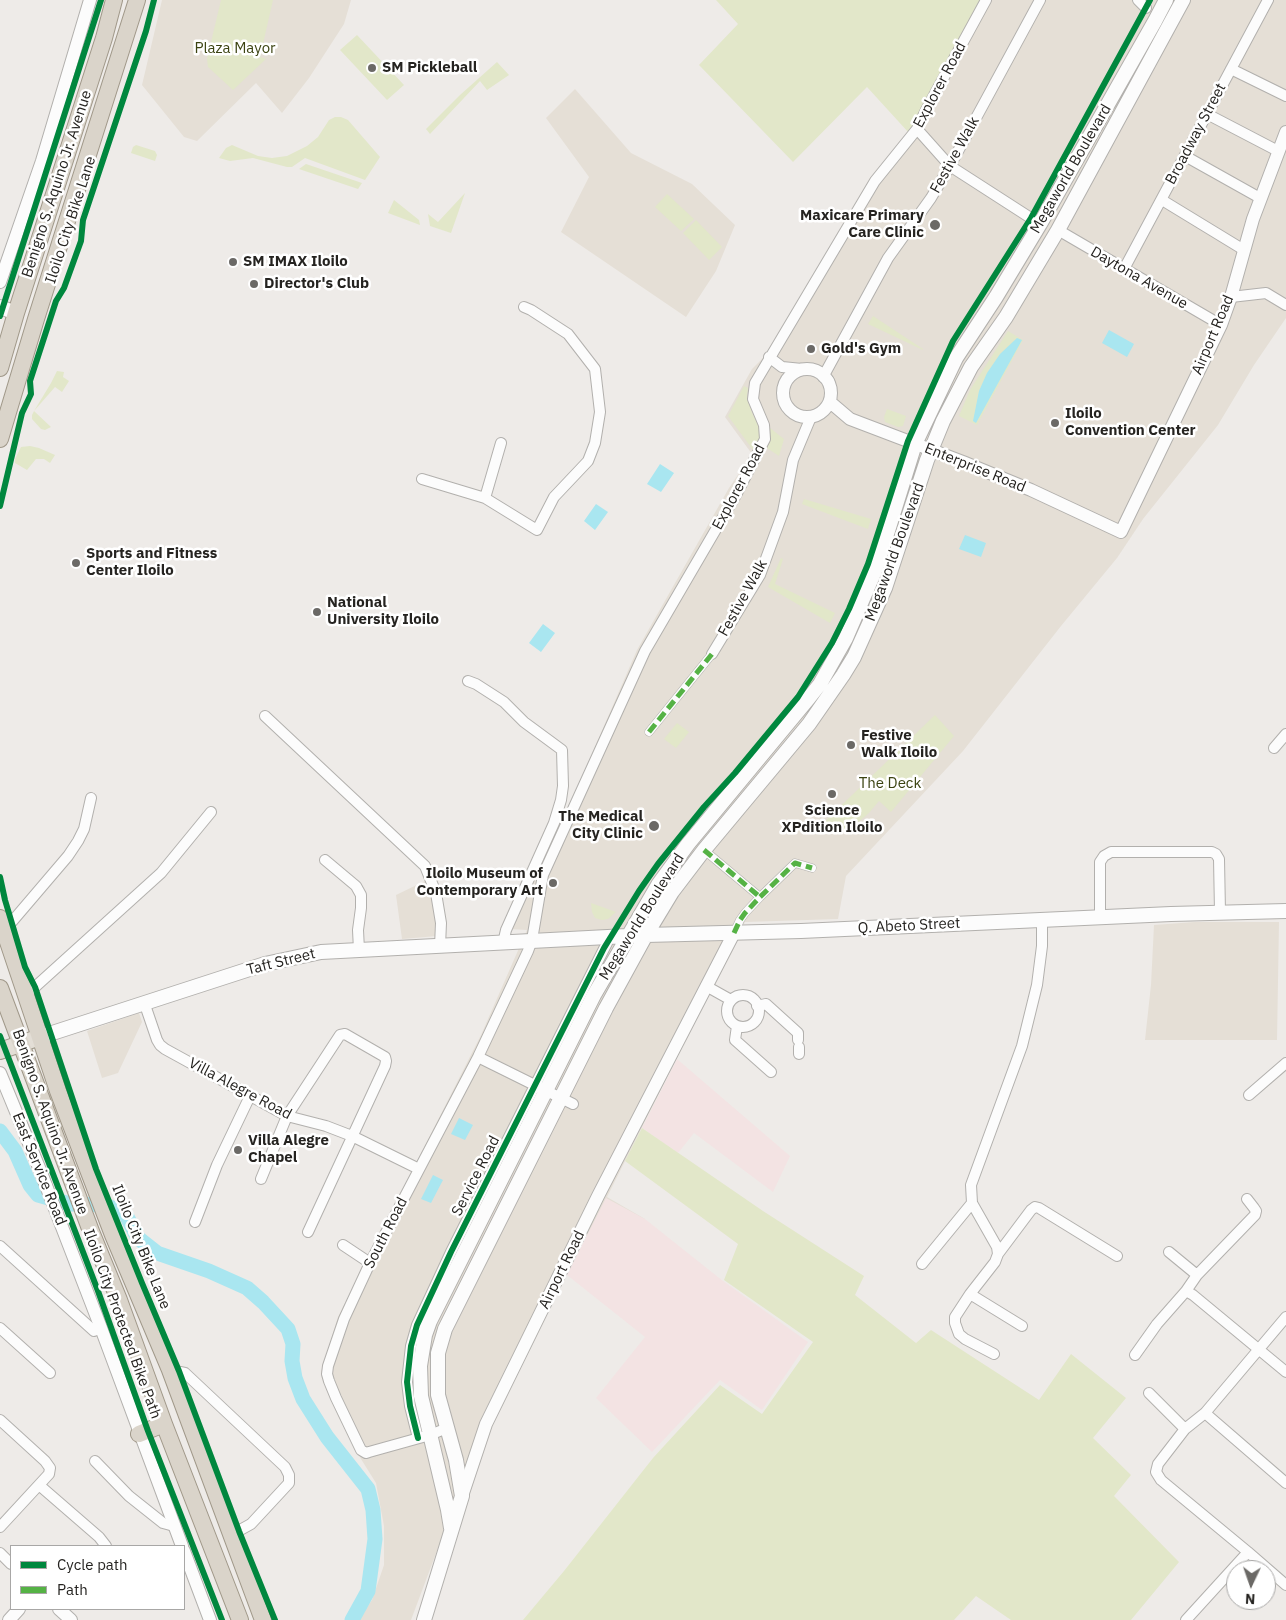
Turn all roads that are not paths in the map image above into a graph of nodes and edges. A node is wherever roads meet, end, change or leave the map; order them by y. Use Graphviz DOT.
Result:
graph roads {
  1 [pos="90,0"];
  2 [pos="114,0"];
  3 [pos="137,0"];
  4 [pos="986,0"];
  5 [pos="1040,0"];
  6 [pos="1138,0"];
  7 [pos="1166,0"];
  8 [pos="1183,0"];
  9 [pos="1268,0"];
  10 [pos="1146,8"];
  11 [pos="1231,69"];
  12 [pos="1286,96"];
  13 [pos="1207,114"];
  14 [pos="918,129"];
  15 [pos="1286,132"];
  16 [pos="1278,151"];
  17 [pos="1185,156"];
  18 [pos="950,166"];
  19 [pos="1260,198"];
  20 [pos="1162,200"];
  21 [pos="1040,224"];
  22 [pos="1058,230"];
  23 [pos="1244,250"];
  24 [pos="1124,268"];
  25 [pos="0,282"];
  26 [pos="1231,297"];
  27 [pos="1286,305"];
  28 [pos="0,307"];
  29 [pos="524,307"];
  30 [pos="16,312"];
  31 [pos="1220,325"];
  32 [pos="769,357"];
  33 [pos="0,368"];
  34 [pos="802,369"];
  35 [pos="829,381"];
  36 [pos="830,402"];
  37 [pos="929,414"];
  38 [pos="811,417"];
  39 [pos="943,421"];
  40 [pos="0,440"];
  41 [pos="501,444"];
  42 [pos="915,444"];
  43 [pos="931,450"];
  44 [pos="422,479"];
  45 [pos="903,486"];
  46 [pos="918,490"];
  47 [pos="485,498"];
  48 [pos="1121,532"];
  49 [pos="712,654"];
  50 [pos="468,681"];
  51 [pos="265,716"];
  52 [pos="649,732"];
  53 [pos="1286,734"];
  54 [pos="1274,748"];
  55 [pos="91,798"];
  56 [pos="211,812"];
  57 [pos="704,850"];
  58 [pos="325,860"];
  59 [pos="812,868"];
  60 [pos="658,885"];
  61 [pos="671,895"];
  62 [pos="760,897"];
  63 [pos="1286,911"];
  64 [pos="1220,912"];
  65 [pos="1100,917"];
  66 [pos="1042,920"];
  67 [pos="2,924"];
  68 [pos="734,933"];
  69 [pos="646,935"];
  70 [pos="628,936"];
  71 [pos="610,937"];
  72 [pos="532,940"];
  73 [pos="504,943"];
  74 [pos="440,946"];
  75 [pos="359,950"];
  76 [pos="608,970"];
  77 [pos="623,977"];
  78 [pos="706,986"];
  79 [pos="0,988"];
  80 [pos="24,993"];
  81 [pos="731,1000"];
  82 [pos="144,1002"];
  83 [pos="758,1006"];
  84 [pos="737,1026"];
  85 [pos="40,1037"];
  86 [pos="21,1043"];
  87 [pos="799,1047"];
  88 [pos="0,1051"];
  89 [pos="564,1055"];
  90 [pos="478,1056"];
  91 [pos="579,1062"];
  92 [pos="1286,1063"];
  93 [pos="770,1072"];
  94 [pos="0,1073"];
  95 [pos="540,1087"];
  96 [pos="1249,1095"];
  97 [pos="250,1096"];
  98 [pos="567,1101"];
  99 [pos="287,1116"];
  100 [pos="524,1134"];
  101 [pos="352,1136"];
  102 [pos="540,1140"];
  103 [pos="419,1169"];
  104 [pos="261,1179"];
  105 [pos="1247,1199"];
  106 [pos="972,1203"];
  107 [pos="195,1222"];
  108 [pos="308,1232"];
  109 [pos="343,1245"];
  110 [pos="0,1246"];
  111 [pos="1169,1252"];
  112 [pos="998,1254"];
  113 [pos="1117,1256"];
  114 [pos="370,1263"];
  115 [pos="922,1264"];
  116 [pos="1197,1275"];
  117 [pos="1186,1291"];
  118 [pos="138,1294"];
  119 [pos="970,1294"];
  120 [pos="120,1300"];
  121 [pos="1286,1317"];
  122 [pos="1022,1326"];
  123 [pos="0,1328"];
  124 [pos="101,1328"];
  125 [pos="1260,1350"];
  126 [pos="994,1354"];
  127 [pos="1135,1355"];
  128 [pos="170,1370"];
  129 [pos="1286,1372"];
  130 [pos="50,1373"];
  131 [pos="437,1387"];
  132 [pos="420,1388"];
  133 [pos="1149,1393"];
  134 [pos="1205,1413"];
  135 [pos="0,1420"];
  136 [pos="164,1424"];
  137 [pos="447,1428"];
  138 [pos="1185,1429"];
  139 [pos="139,1434"];
  140 [pos="424,1437"];
  141 [pos="95,1461"];
  142 [pos="1286,1483"];
  143 [pos="39,1485"];
  144 [pos="462,1496"];
  145 [pos="174,1526"];
  146 [pos="0,1527"];
  147 [pos="231,1534"];
  148 [pos="452,1534"];
  149 [pos="105,1545"];
  150 [pos="182,1545"];
  151 [pos="1248,1552"];
  152 [pos="0,1553"];
  153 [pos="185,1554"];
  154 [pos="10,1563"];
  155 [pos="1286,1585"];
  156 [pos="18,1610"];
  157 [pos="60,1610"];
  158 [pos="9,1620"];
  159 [pos="71,1620"];
  160 [pos="210,1620"];
  161 [pos="240,1620"];
  162 [pos="263,1620"];
  163 [pos="424,1620"];
  164 [pos="1186,1620"];
  1 -- 25 [label="street"];
  2 -- 30 [label="highway, Benigno S. Aquino Jr. Avenue"];
  3 -- 40 [label="highway, Benigno S. Aquino Jr. Avenue"];
  4 -- 14 [label="street, Explorer Road"];
  5 -- 18 [label="street, Festive Walk"];
  6 -- 10 [label="street"];
  7 -- 21 [label="main road, Megaworld Boulevard"];
  8 -- 22 [label="main road, Megaworld Boulevard"];
  9 -- 11 [label="street, Broadway Street"];
  11 -- 12 [label="street"];
  11 -- 13 [label="street, Broadway Street"];
  13 -- 16 [label="street"];
  13 -- 17 [label="street, Broadway Street"];
  14 -- 18 [label="street"];
  14 -- 32 [label="street, Explorer Road"];
  15 -- 16 [label="street, Airport Road"];
  16 -- 19 [label="street, Airport Road"];
  17 -- 19 [label="street"];
  17 -- 20 [label="street, Broadway Street"];
  18 -- 21 [label="street"];
  18 -- 35 [label="street, Festive Walk"];
  19 -- 23 [label="street, Airport Road"];
  20 -- 23 [label="street"];
  20 -- 24 [label="street, Broadway Street"];
  21 -- 37 [label="main road, Megaworld Boulevard"];
  22 -- 24 [label="street, Daytona Avenue"];
  22 -- 39 [label="main road, Megaworld Boulevard"];
  23 -- 26 [label="street, Airport Road"];
  24 -- 31 [label="street, Daytona Avenue"];
  26 -- 27 [label="street"];
  26 -- 31 [label="street, Airport Road"];
  28 -- 30 [label="main road"];
  29 -- 47 [label="street"];
  30 -- 33 [label="highway, Benigno S. Aquino Jr. Avenue"];
  31 -- 48 [label="street, Airport Road"];
  32 -- 34 [label="street"];
  32 -- 72 [label="street, Explorer Road"];
  34 -- 35 [label="street"];
  34 -- 38 [label="street"];
  35 -- 36 [label="street"];
  36 -- 38 [label="street"];
  36 -- 42 [label="street, Enterprise Road"];
  37 -- 39 [label="main road"];
  37 -- 42 [label="main road, Megaworld Boulevard"];
  38 -- 49 [label="street, Festive Walk"];
  39 -- 43 [label="main road, Megaworld Boulevard"];
  41 -- 47 [label="street"];
  42 -- 43 [label="street, Enterprise Road"];
  42 -- 45 [label="main road, Megaworld Boulevard"];
  43 -- 46 [label="main road, Megaworld Boulevard"];
  43 -- 48 [label="street, Enterprise Road"];
  44 -- 47 [label="street"];
  45 -- 46 [label="main road"];
  45 -- 60 [label="main road, Megaworld Boulevard"];
  46 -- 57 [label="main road, Megaworld Boulevard"];
  49 -- 52 [label="street, Festive Walk"];
  50 -- 73 [label="street"];
  51 -- 74 [label="street"];
  53 -- 54 [label="street"];
  55 -- 67 [label="street"];
  56 -- 80 [label="street"];
  57 -- 61 [label="main road, Megaworld Boulevard"];
  57 -- 62 [label="street"];
  58 -- 75 [label="street"];
  59 -- 62 [label="street"];
  60 -- 61 [label="main road"];
  60 -- 70 [label="main road, Megaworld Boulevard"];
  61 -- 69 [label="main road, Megaworld Boulevard"];
  62 -- 68 [label="street"];
  63 -- 64 [label="main road, Q. Abeto Street"];
  64 -- 65 [label="main road, Q. Abeto Street"];
  64 -- 65 [label="street"];
  65 -- 66 [label="main road, Q. Abeto Street"];
  66 -- 68 [label="main road, Q. Abeto Street"];
  66 -- 106 [label="street"];
  67 -- 80 [label="highway, Benigno S. Aquino Jr. Avenue"];
  68 -- 69 [label="main road, Q. Abeto Street"];
  68 -- 78 [label="street, Airport Road"];
  69 -- 70 [label="main road, Q. Abeto Street"];
  69 -- 77 [label="main road, Megaworld Boulevard"];
  70 -- 71 [label="main road, Q. Abeto Street"];
  70 -- 76 [label="main road, Megaworld Boulevard"];
  71 -- 72 [label="main road, Q. Abeto Street"];
  71 -- 95 [label="street, Service Road"];
  72 -- 73 [label="main road, Taft Street"];
  72 -- 90 [label="street, South Road"];
  73 -- 74 [label="main road, Taft Street"];
  74 -- 75 [label="main road, Taft Street"];
  75 -- 82 [label="main road, Taft Street"];
  76 -- 77 [label="main road"];
  76 -- 89 [label="main road, Megaworld Boulevard"];
  77 -- 91 [label="main road, Megaworld Boulevard"];
  78 -- 81 [label="street"];
  78 -- 144 [label="street, Airport Road"];
  79 -- 86 [label="highway, Benigno S. Aquino Jr. Avenue"];
  80 -- 85 [label="highway, Benigno S. Aquino Jr. Avenue"];
  81 -- 83 [label="street"];
  81 -- 84 [label="street"];
  82 -- 85 [label="main road, Taft Street"];
  82 -- 97 [label="street, Villa Alegre Road"];
  83 -- 84 [label="street"];
  83 -- 87 [label="street"];
  84 -- 93 [label="street"];
  85 -- 86 [label="main road"];
  85 -- 118 [label="highway, Benigno S. Aquino Jr. Avenue"];
  86 -- 88 [label="main road"];
  86 -- 120 [label="highway, Benigno S. Aquino Jr. Avenue"];
  89 -- 91 [label="main road"];
  89 -- 95 [label="main road, Megaworld Boulevard"];
  90 -- 95 [label="street"];
  90 -- 103 [label="street, South Road"];
  91 -- 98 [label="main road, Megaworld Boulevard"];
  92 -- 96 [label="street"];
  94 -- 124 [label="street, East Service Road"];
  95 -- 98 [label="street"];
  95 -- 100 [label="main road, Megaworld Boulevard"];
  95 -- 140 [label="street, Service Road"];
  97 -- 99 [label="street, Villa Alegre Road"];
  97 -- 107 [label="street"];
  98 -- 102 [label="main road, Megaworld Boulevard"];
  99 -- 101 [label="street, Villa Alegre Road"];
  99 -- 101 [label="street"];
  99 -- 104 [label="street"];
  100 -- 102 [label="main road"];
  100 -- 132 [label="main road, Megaworld Boulevard"];
  101 -- 103 [label="street, Villa Alegre Road"];
  101 -- 108 [label="street"];
  102 -- 131 [label="main road, Megaworld Boulevard"];
  103 -- 114 [label="street, South Road"];
  105 -- 116 [label="street"];
  106 -- 112 [label="street"];
  106 -- 115 [label="street"];
  109 -- 114 [label="street"];
  110 -- 124 [label="street"];
  111 -- 116 [label="street"];
  112 -- 113 [label="street"];
  112 -- 119 [label="street"];
  114 -- 140 [label="street, South Road"];
  116 -- 117 [label="street"];
  117 -- 125 [label="street"];
  117 -- 127 [label="street"];
  118 -- 120 [label="highway"];
  118 -- 128 [label="highway, Benigno S. Aquino Jr. Avenue"];
  119 -- 122 [label="street"];
  119 -- 126 [label="street"];
  120 -- 136 [label="highway, Benigno S. Aquino Jr. Avenue"];
  121 -- 125 [label="street"];
  123 -- 130 [label="street"];
  124 -- 139 [label="street, East Service Road"];
  125 -- 129 [label="street"];
  125 -- 134 [label="street"];
  128 -- 147 [label="highway, Benigno S. Aquino Jr. Avenue"];
  128 -- 147 [label="street"];
  131 -- 132 [label="main road"];
  131 -- 137 [label="main road, Megaworld Boulevard"];
  132 -- 140 [label="main road, Megaworld Boulevard"];
  133 -- 138 [label="street"];
  134 -- 138 [label="street"];
  134 -- 142 [label="street"];
  135 -- 143 [label="street"];
  136 -- 139 [label="highway"];
  136 -- 161 [label="highway, Benigno S. Aquino Jr. Avenue"];
  137 -- 140 [label="street, South Road"];
  137 -- 144 [label="main road, Megaworld Boulevard"];
  138 -- 151 [label="street"];
  139 -- 145 [label="street, East Service Road"];
  140 -- 148 [label="main road, Megaworld Boulevard"];
  141 -- 145 [label="street"];
  143 -- 146 [label="street"];
  143 -- 149 [label="street"];
  144 -- 148 [label="main road, Airport Road"];
  145 -- 150 [label="street, East Service Road"];
  147 -- 162 [label="highway, Benigno S. Aquino Jr. Avenue"];
  148 -- 163 [label="main road, Airport Road"];
  151 -- 155 [label="street"];
  151 -- 164 [label="street"];
  152 -- 154 [label="street"];
  153 -- 160 [label="street"];
  156 -- 158 [label="street"];
  157 -- 159 [label="street"];
}
